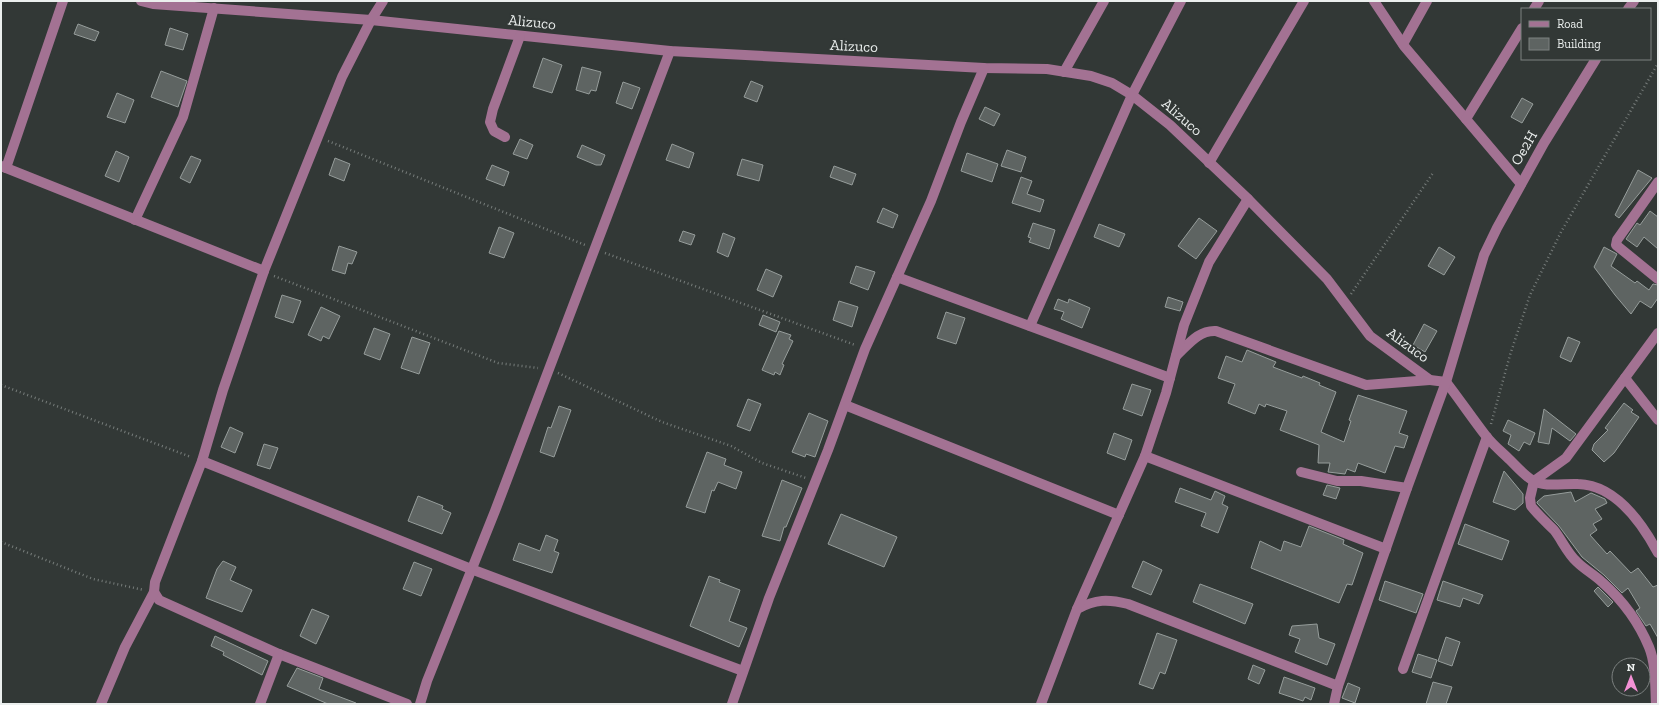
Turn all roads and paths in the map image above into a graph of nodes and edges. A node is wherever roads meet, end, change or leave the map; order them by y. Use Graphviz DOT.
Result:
graph roads {
  1 [pos="63,1"];
  2 [pos="141,1"];
  3 [pos="383,1"];
  4 [pos="1104,1"];
  5 [pos="1181,1"];
  6 [pos="1304,1"];
  7 [pos="1374,1"];
  8 [pos="1427,1"];
  9 [pos="214,8"];
  10 [pos="371,20"];
  11 [pos="1521,30"];
  12 [pos="520,36"];
  13 [pos="1403,44"];
  14 [pos="670,51"];
  15 [pos="1595,60"];
  16 [pos="1657,65"];
  17 [pos="984,68"];
  18 [pos="1064,72"];
  19 [pos="1132,94"];
  20 [pos="1466,119"];
  21 [pos="505,137"];
  22 [pos="1209,163"];
  23 [pos="3,167"];
  24 [pos="1433,173"];
  25 [pos="1658,182"];
  26 [pos="1520,184"];
  27 [pos="1248,199"];
  28 [pos="135,220"];
  29 [pos="264,271"];
  30 [pos="897,276"];
  31 [pos="1658,278"];
  32 [pos="1345,302"];
  33 [pos="1030,326"];
  34 [pos="1658,333"];
  35 [pos="1176,356"];
  36 [pos="1170,378"];
  37 [pos="1625,378"];
  38 [pos="1430,380"];
  39 [pos="1446,382"];
  40 [pos="1,385"];
  41 [pos="845,405"];
  42 [pos="1658,420"];
  43 [pos="1487,437"];
  44 [pos="1145,456"];
  45 [pos="202,461"];
  46 [pos="1301,472"];
  47 [pos="1534,481"];
  48 [pos="1407,488"];
  49 [pos="1119,515"];
  50 [pos="1,542"];
  51 [pos="1386,549"];
  52 [pos="1658,553"];
  53 [pos="471,569"];
  54 [pos="154,592"];
  55 [pos="1078,609"];
  56 [pos="279,654"];
  57 [pos="1403,669"];
  58 [pos="743,671"];
  59 [pos="1338,686"];
  60 [pos="101,704"];
  61 [pos="260,704"];
  62 [pos="407,704"];
  63 [pos="420,704"];
  64 [pos="732,704"];
  65 [pos="1041,704"];
  66 [pos="1334,704"];
  67 [pos="1656,704"];
  1 -- 23 [label="street"];
  2 -- 9 [label="street, Alizuco"];
  3 -- 10 [label="street"];
  4 -- 18 [label="street"];
  5 -- 19 [label="street"];
  6 -- 22 [label="street"];
  7 -- 13 [label="street"];
  8 -- 13 [label="street"];
  9 -- 10 [label="street, Alizuco"];
  9 -- 28 [label="street"];
  10 -- 12 [label="street, Alizuco"];
  10 -- 29 [label="street"];
  11 -- 20 [label="street"];
  12 -- 14 [label="street, Alizuco"];
  12 -- 21 [label="street"];
  13 -- 20 [label="street"];
  14 -- 17 [label="street, Alizuco"];
  14 -- 53 [label="street"];
  15 -- 26 [label="street, Oe2H"];
  16 -- 43 [label="path"];
  17 -- 18 [label="street, Alizuco"];
  17 -- 30 [label="street"];
  18 -- 19 [label="street, Alizuco"];
  19 -- 22 [label="street, Alizuco"];
  19 -- 33 [label="street"];
  20 -- 26 [label="street"];
  22 -- 27 [label="street, Alizuco"];
  23 -- 28 [label="street"];
  24 -- 32 [label="path"];
  25 -- 31 [label="street"];
  26 -- 39 [label="street, Oe2H"];
  27 -- 32 [label="street, Alizuco"];
  27 -- 35 [label="street"];
  28 -- 29 [label="street"];
  29 -- 45 [label="street"];
  30 -- 33 [label="street"];
  30 -- 41 [label="street"];
  32 -- 38 [label="street, Alizuco"];
  33 -- 36 [label="street"];
  34 -- 37 [label="street"];
  35 -- 36 [label="street"];
  35 -- 38 [label="street"];
  36 -- 44 [label="street"];
  37 -- 42 [label="street"];
  37 -- 47 [label="street"];
  38 -- 39 [label="street, Alizuco"];
  39 -- 43 [label="street"];
  39 -- 48 [label="street, Oe2H"];
  40 -- 45 [label="path"];
  41 -- 49 [label="street"];
  41 -- 58 [label="street"];
  43 -- 47 [label="street"];
  43 -- 57 [label="street"];
  44 -- 49 [label="street"];
  44 -- 51 [label="street"];
  45 -- 53 [label="street"];
  45 -- 54 [label="street"];
  46 -- 48 [label="street"];
  47 -- 52 [label="street"];
  47 -- 67 [label="street"];
  48 -- 51 [label="street, Oe2H"];
  49 -- 55 [label="street"];
  50 -- 54 [label="path"];
  51 -- 59 [label="street, Oe2H"];
  53 -- 58 [label="street"];
  53 -- 63 [label="street"];
  54 -- 56 [label="street"];
  54 -- 60 [label="street"];
  55 -- 59 [label="street"];
  55 -- 65 [label="street"];
  56 -- 61 [label="street"];
  56 -- 62 [label="street"];
  58 -- 64 [label="street"];
  59 -- 66 [label="street, Oe2H"];
}
